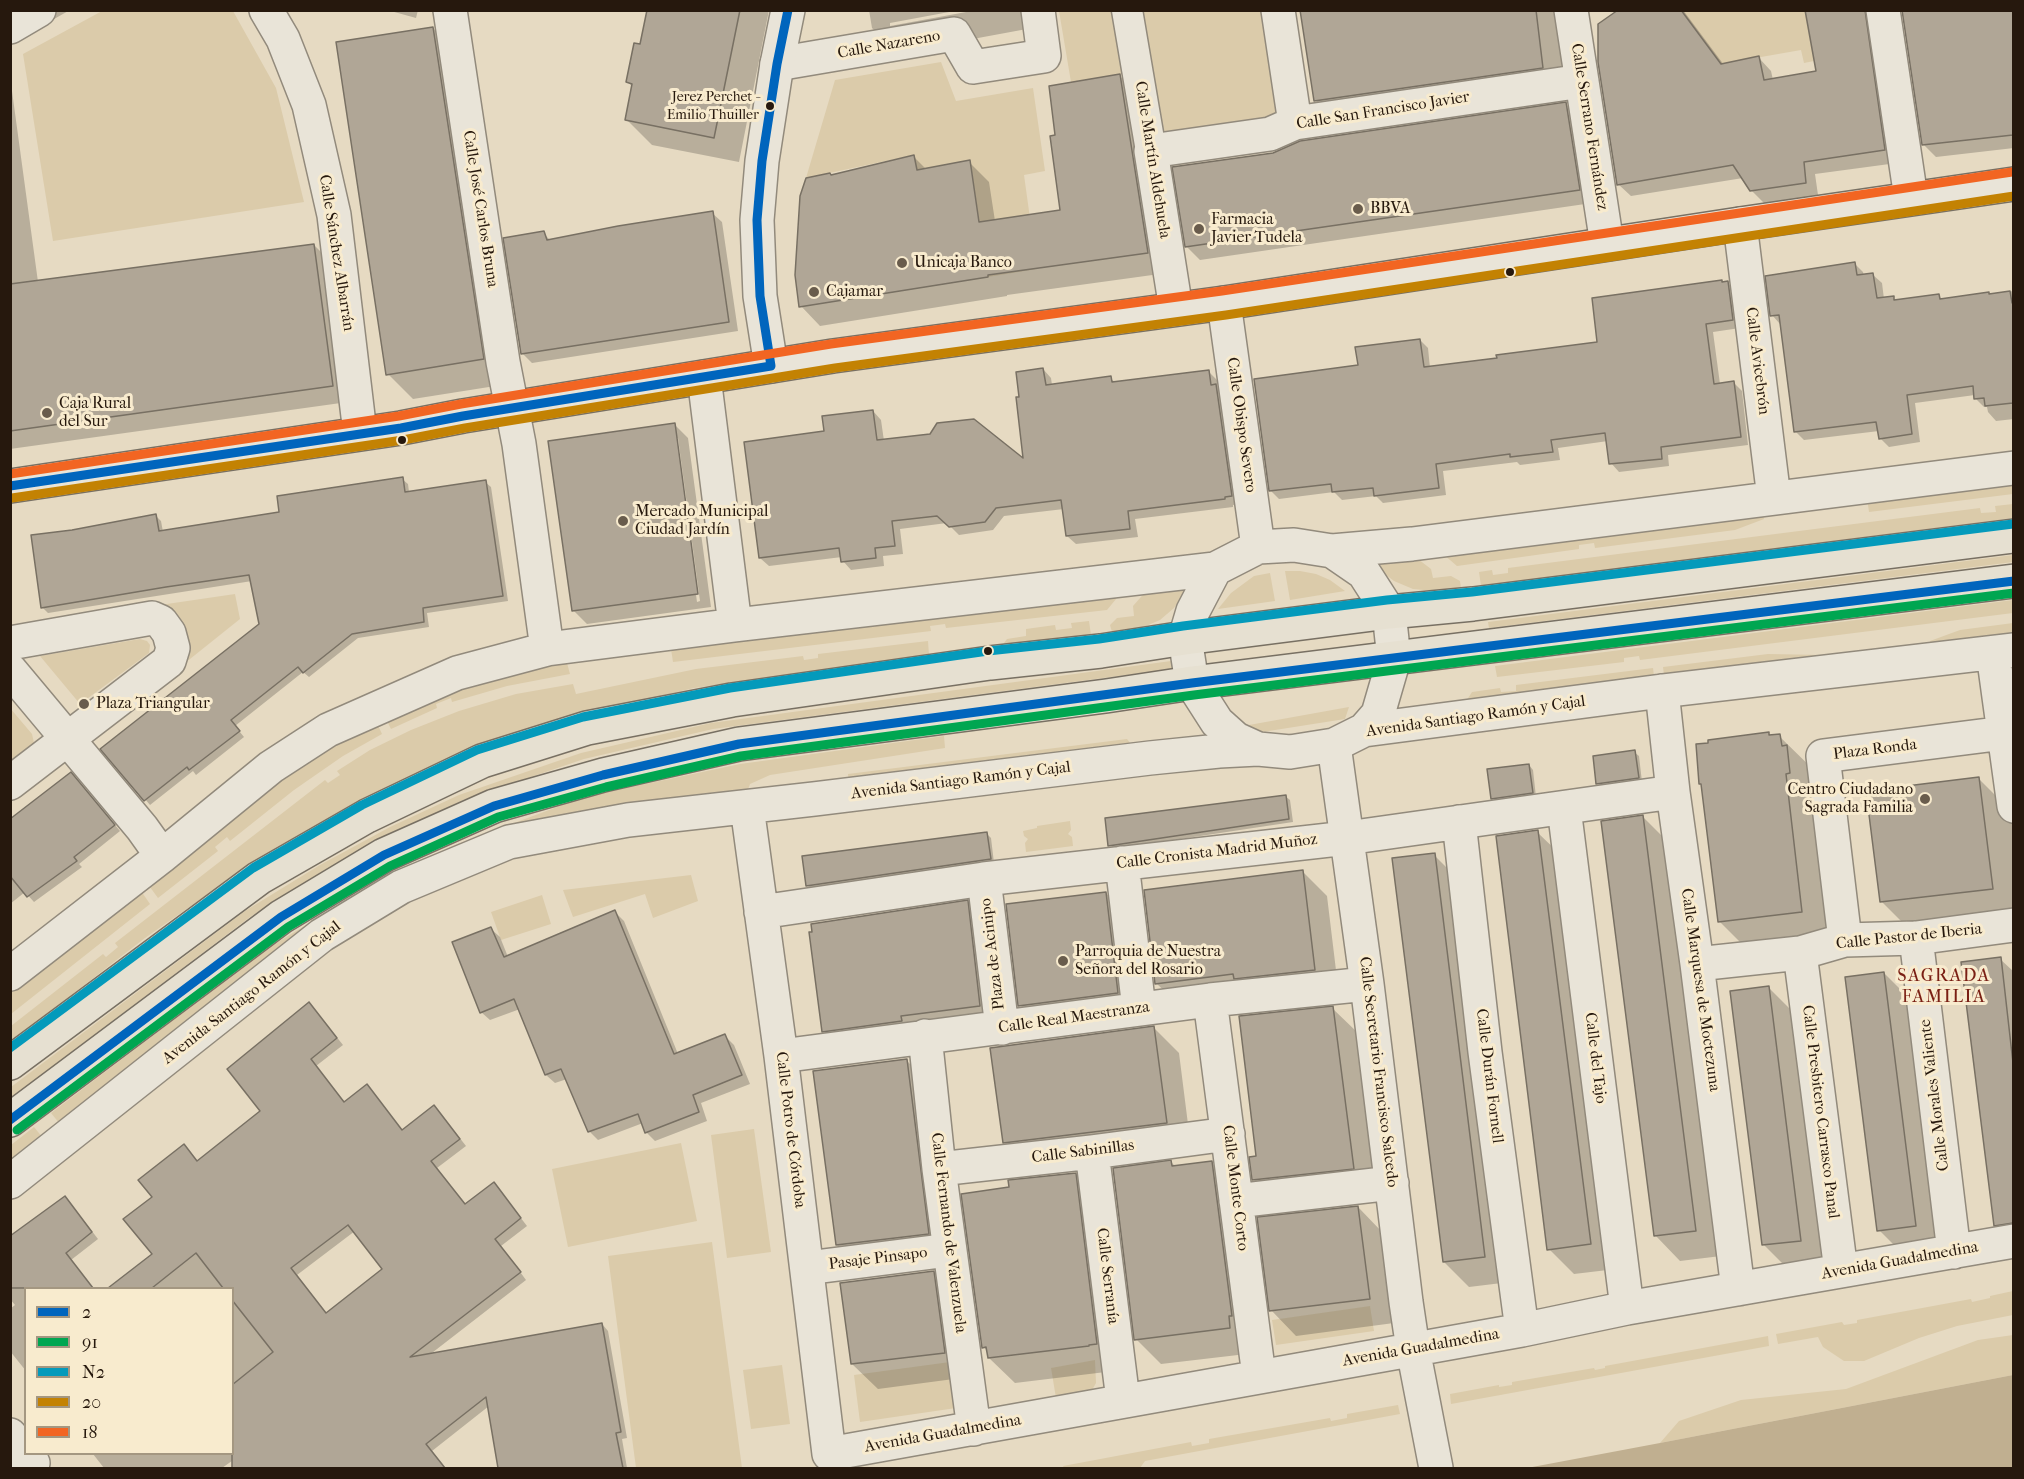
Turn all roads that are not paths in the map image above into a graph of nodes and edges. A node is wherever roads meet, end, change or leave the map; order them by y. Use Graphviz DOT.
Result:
graph roads {
  1 [pos="39,10"];
  2 [pos="266,10"];
  3 [pos="290,10"];
  4 [pos="450,10"];
  5 [pos="788,10"];
  6 [pos="1038,10"];
  7 [pos="1127,10"];
  8 [pos="1278,10"];
  9 [pos="1571,10"];
  10 [pos="1883,10"];
  11 [pos="10,27"];
  12 [pos="777,64"];
  13 [pos="1582,81"];
  14 [pos="309,105"];
  15 [pos="1295,123"];
  16 [pos="1150,151"];
  17 [pos="2013,184"];
  18 [pos="1911,198"];
  19 [pos="1740,224"];
  20 [pos="1607,244"];
  21 [pos="1224,303"];
  22 [pos="1176,309"];
  23 [pos="771,366"];
  24 [pos="704,377"];
  25 [pos="512,408"];
  26 [pos="360,433"];
  27 [pos="2013,468"];
  28 [pos="10,486"];
  29 [pos="1774,498"];
  30 [pos="2013,536"];
  31 [pos="1258,547"];
  32 [pos="1332,551"];
  33 [pos="1215,568"];
  34 [pos="2013,581"];
  35 [pos="1389,612"];
  36 [pos="735,625"];
  37 [pos="1185,638"];
  38 [pos="10,643"];
  39 [pos="547,650"];
  40 [pos="2003,652"];
  41 [pos="1394,659"];
  42 [pos="10,670"];
  43 [pos="1192,682"];
  44 [pos="1662,691"];
  45 [pos="1364,730"];
  46 [pos="68,738"];
  47 [pos="1334,745"];
  48 [pos="1258,749"];
  49 [pos="2008,749"];
  50 [pos="10,783"];
  51 [pos="1673,792"];
  52 [pos="2013,806"];
  53 [pos="747,807"];
  54 [pos="1564,808"];
  55 [pos="1459,822"];
  56 [pos="1347,838"];
  57 [pos="162,856"];
  58 [pos="1122,863"];
  59 [pos="984,879"];
  60 [pos="761,912"];
  61 [pos="2013,925"];
  62 [pos="1916,938"];
  63 [pos="1845,940"];
  64 [pos="1800,952"];
  65 [pos="1697,964"];
  66 [pos="10,974"];
  67 [pos="1367,984"];
  68 [pos="1210,1000"];
  69 [pos="1139,1009"];
  70 [pos="1002,1028"];
  71 [pos="924,1036"];
  72 [pos="781,1056"];
  73 [pos="10,1063"];
  74 [pos="10,1120"];
  75 [pos="1228,1134"];
  76 [pos="1092,1152"];
  77 [pos="939,1169"];
  78 [pos="10,1182"];
  79 [pos="1392,1183"];
  80 [pos="1236,1201"];
  81 [pos="2013,1241"];
  82 [pos="949,1250"];
  83 [pos="1954,1252"];
  84 [pos="807,1268"];
  85 [pos="1841,1271"];
  86 [pos="1738,1289"];
  87 [pos="1627,1308"];
  88 [pos="1522,1330"];
  89 [pos="1413,1349"];
  90 [pos="1259,1376"];
  91 [pos="1123,1400"];
  92 [pos="974,1429"];
  93 [pos="10,1435"];
  94 [pos="829,1454"];
  95 [pos="29,1466"];
  96 [pos="1436,1468"];
  1 -- 11 [label="street"];
  2 -- 14 [label="street, Calle Sánchez Albarrán"];
  3 -- 14 [label="street"];
  4 -- 25 [label="street, Calle José Carlos Bruna"];
  5 -- 12 [label="street"];
  6 -- 12 [label="street, Calle Nazareno"];
  7 -- 16 [label="street, Calle Martín Aldehuela"];
  8 -- 15 [label="street"];
  9 -- 13 [label="street, Calle Serrano Fernández"];
  10 -- 18 [label="street"];
  12 -- 23 [label="street"];
  13 -- 15 [label="street, Calle San Francisco Javier"];
  13 -- 20 [label="street, Calle Serrano Fernández"];
  14 -- 26 [label="street, Calle Sánchez Albarrán"];
  15 -- 16 [label="street, Calle San Francisco Javier"];
  16 -- 22 [label="street, Calle Martín Aldehuela"];
  17 -- 18 [label="street"];
  18 -- 19 [label="street"];
  19 -- 20 [label="street"];
  19 -- 29 [label="street, Calle Avicebrón"];
  20 -- 21 [label="street"];
  21 -- 22 [label="street"];
  21 -- 31 [label="street, Calle Obispo Severo"];
  22 -- 23 [label="street"];
  23 -- 24 [label="street"];
  24 -- 25 [label="street"];
  24 -- 36 [label="street"];
  25 -- 26 [label="street"];
  25 -- 39 [label="street, Calle José Carlos Bruna"];
  26 -- 28 [label="street"];
  27 -- 29 [label="street"];
  29 -- 32 [label="street"];
  30 -- 35 [label="main road"];
  31 -- 32 [label="street"];
  31 -- 33 [label="street"];
  32 -- 35 [label="street"];
  33 -- 36 [label="street"];
  33 -- 37 [label="street"];
  34 -- 41 [label="main road"];
  35 -- 37 [label="main road"];
  35 -- 41 [label="street"];
  36 -- 39 [label="street"];
  37 -- 43 [label="street"];
  37 -- 73 [label="main road"];
  38 -- 46 [label="street"];
  39 -- 57 [label="street"];
  40 -- 44 [label="street, Avenida Santiago Ramón y Cajal"];
  40 -- 49 [label="street"];
  41 -- 43 [label="main road"];
  41 -- 45 [label="street"];
  42 -- 46 [label="street"];
  43 -- 48 [label="street"];
  43 -- 74 [label="main road"];
  44 -- 45 [label="street, Avenida Santiago Ramón y Cajal"];
  44 -- 51 [label="street, Calle Marquesa de Moctezuna"];
  45 -- 47 [label="street, Avenida Santiago Ramón y Cajal"];
  46 -- 50 [label="street"];
  46 -- 57 [label="street"];
  47 -- 48 [label="street, Avenida Santiago Ramón y Cajal"];
  47 -- 56 [label="street, Calle Secretario Francisco Salcedo"];
  48 -- 53 [label="street, Avenida Santiago Ramón y Cajal"];
  49 -- 52 [label="street"];
  49 -- 63 [label="street, Plaza Ronda"];
  51 -- 54 [label="street, Calle Cronista Madrid Muñoz"];
  51 -- 65 [label="street, Calle Marquesa de Moctezuna"];
  53 -- 60 [label="street, Calle Potro de Córdoba"];
  53 -- 78 [label="street, Avenida Santiago Ramón y Cajal"];
  54 -- 55 [label="street, Calle Cronista Madrid Muñoz"];
  54 -- 87 [label="street, Calle del Tajo"];
  55 -- 56 [label="street, Calle Cronista Madrid Muñoz"];
  55 -- 88 [label="street, Calle Durán Fornell"];
  56 -- 58 [label="street, Calle Cronista Madrid Muñoz"];
  56 -- 67 [label="street, Calle Secretario Francisco Salcedo"];
  57 -- 66 [label="street"];
  58 -- 59 [label="street, Calle Cronista Madrid Muñoz"];
  58 -- 69 [label="street"];
  59 -- 60 [label="street, Calle Cronista Madrid Muñoz"];
  59 -- 70 [label="street, Plaza de Acinipo"];
  60 -- 72 [label="street, Calle Potro de Córdoba"];
  61 -- 62 [label="street, Calle Pastor de Iberia"];
  62 -- 63 [label="street, Calle Pastor de Iberia"];
  62 -- 83 [label="street, Calle Morales Valiente"];
  63 -- 64 [label="street, Calle Pastor de Iberia"];
  64 -- 65 [label="street, Calle Pastor de Iberia"];
  64 -- 85 [label="street, Calle Presbitero Carrasco Panal"];
  65 -- 86 [label="street, Calle Marquesa de Moctezuna"];
  67 -- 68 [label="street, Calle Real Maestranza"];
  67 -- 79 [label="street, Calle Secretario Francisco Salcedo"];
  68 -- 69 [label="street, Calle Real Maestranza"];
  68 -- 75 [label="street, Calle Monte Corto"];
  69 -- 70 [label="street, Calle Real Maestranza"];
  70 -- 71 [label="street, Calle Real Maestranza"];
  71 -- 72 [label="street, Calle Real Maestranza"];
  71 -- 77 [label="street, Calle Fernando de Valenzuela"];
  72 -- 84 [label="street, Calle Potro de Córdoba"];
  75 -- 76 [label="street, Calle Sabinillas"];
  75 -- 80 [label="street, Calle Monte Corto"];
  76 -- 77 [label="street, Calle Sabinillas"];
  76 -- 91 [label="street, Calle Serranía"];
  77 -- 82 [label="street, Calle Fernando de Valenzuela"];
  79 -- 80 [label="street"];
  79 -- 89 [label="street, Calle Secretario Francisco Salcedo"];
  80 -- 90 [label="street, Calle Monte Corto"];
  81 -- 83 [label="street, Avenida Guadalmedina"];
  82 -- 84 [label="street, Pasaje Pinsapo"];
  82 -- 92 [label="street, Calle Fernando de Valenzuela"];
  83 -- 85 [label="street, Avenida Guadalmedina"];
  84 -- 94 [label="street, Calle Potro de Córdoba"];
  85 -- 86 [label="street, Avenida Guadalmedina"];
  86 -- 87 [label="street, Avenida Guadalmedina"];
  87 -- 88 [label="street, Avenida Guadalmedina"];
  88 -- 89 [label="street, Avenida Guadalmedina"];
  89 -- 90 [label="street, Avenida Guadalmedina"];
  89 -- 96 [label="street, Calle Secretario Francisco Salcedo"];
  90 -- 91 [label="street, Avenida Guadalmedina"];
  91 -- 92 [label="street, Avenida Guadalmedina"];
  92 -- 94 [label="street, Avenida Guadalmedina"];
  93 -- 95 [label="street"];
}
